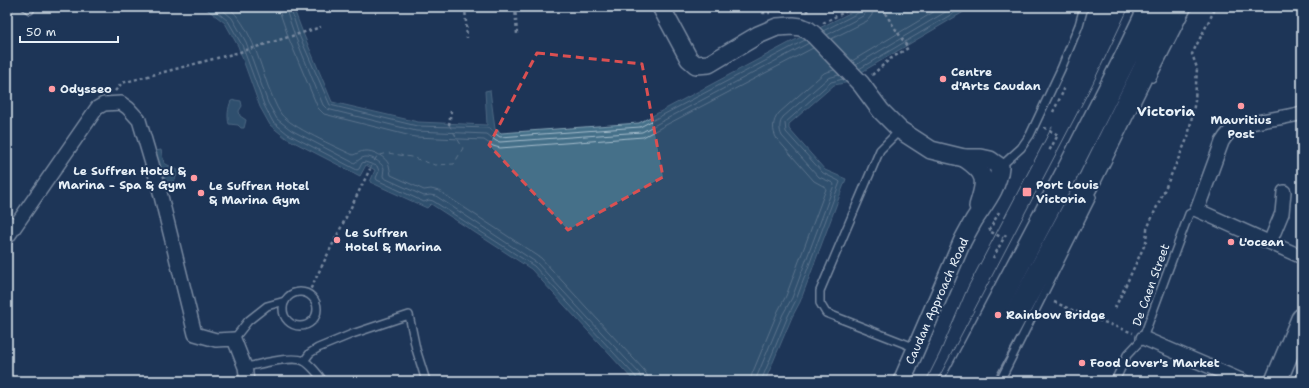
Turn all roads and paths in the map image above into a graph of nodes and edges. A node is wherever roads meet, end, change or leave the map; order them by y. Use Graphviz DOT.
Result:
graph roads {
  1 [pos="9,7"];
  2 [pos="459,7"];
  3 [pos="465,7"];
  4 [pos="515,7"];
  5 [pos="661,7"];
  6 [pos="854,7"];
  7 [pos="882,7"];
  8 [pos="1084,7"];
  9 [pos="1150,7"];
  10 [pos="1172,7"];
  11 [pos="1188,7"];
  12 [pos="1216,7"];
  13 [pos="442,9"];
  14 [pos="7,10"];
  15 [pos="321,27"];
  16 [pos="816,30"];
  17 [pos="517,34"];
  18 [pos="467,38"];
  19 [pos="859,81"];
  20 [pos="1149,85"];
  21 [pos="1064,90"];
  22 [pos="104,104"];
  23 [pos="451,111"];
  24 [pos="1302,113"];
  25 [pos="1051,116"];
  26 [pos="1048,122"];
  27 [pos="449,125"];
  28 [pos="900,130"];
  29 [pos="1049,151"];
  30 [pos="964,158"];
  31 [pos="1000,167"];
  32 [pos="370,169"];
  33 [pos="984,185"];
  34 [pos="1096,190"];
  35 [pos="1284,192"];
  36 [pos="1001,208"];
  37 [pos="1193,212"];
  38 [pos="12,221"];
  39 [pos="973,221"];
  40 [pos="1006,234"];
  41 [pos="7,238"];
  42 [pos="1004,238"];
  43 [pos="1270,242"];
  44 [pos="1302,256"];
  45 [pos="993,258"];
  46 [pos="308,294"];
  47 [pos="285,301"];
  48 [pos="1054,302"];
  49 [pos="1116,308"];
  50 [pos="1302,319"];
  51 [pos="1143,338"];
  52 [pos="234,339"];
  53 [pos="917,348"];
  54 [pos="304,361"];
  55 [pos="245,368"];
  56 [pos="247,381"];
  57 [pos="324,381"];
  58 [pos="426,381"];
  59 [pos="902,381"];
  60 [pos="958,381"];
  61 [pos="980,381"];
  62 [pos="1000,381"];
  63 [pos="1115,381"];
  64 [pos="1243,381"];
  65 [pos="1276,381"];
  1 -- 14 [label="lane"];
  2 -- 13 [label="path"];
  3 -- 18 [label="path"];
  4 -- 17 [label="path"];
  5 -- 16 [label="street"];
  6 -- 16 [label="path"];
  7 -- 19 [label="path"];
  8 -- 31 [label="lane"];
  9 -- 60 [label="highway"];
  10 -- 61 [label="highway"];
  11 -- 20 [label="lane"];
  12 -- 49 [label="path"];
  15 -- 22 [label="path"];
  16 -- 19 [label="street"];
  19 -- 28 [label="street"];
  21 -- 25 [label="path"];
  22 -- 38 [label="street"];
  22 -- 52 [label="street"];
  23 -- 27 [label="path"];
  24 -- 37 [label="street"];
  26 -- 29 [label="path"];
  28 -- 30 [label="street"];
  28 -- 53 [label="lane"];
  30 -- 31 [label="street"];
  30 -- 33 [label="street"];
  31 -- 33 [label="lane"];
  31 -- 39 [label="street"];
  32 -- 46 [label="path"];
  33 -- 39 [label="street"];
  34 -- 62 [label="lane"];
  35 -- 43 [label="street"];
  36 -- 42 [label="path"];
  37 -- 43 [label="street"];
  37 -- 51 [label="lane, De Caen Street"];
  38 -- 41 [label="street"];
  39 -- 53 [label="street, Caudan Approach Road"];
  40 -- 42 [label="path"];
  42 -- 45 [label="path"];
  43 -- 44 [label="street"];
  46 -- 47 [label="lane"];
  46 -- 47 [label="lane"];
  47 -- 52 [label="lane"];
  48 -- 51 [label="path"];
  50 -- 65 [label="main road"];
  51 -- 63 [label="lane, De Caen Street"];
  51 -- 64 [label="street"];
  52 -- 55 [label="street"];
  53 -- 59 [label="street, Caudan Approach Road"];
  54 -- 55 [label="lane"];
  54 -- 57 [label="lane"];
  54 -- 58 [label="lane"];
  55 -- 56 [label="street"];
}
